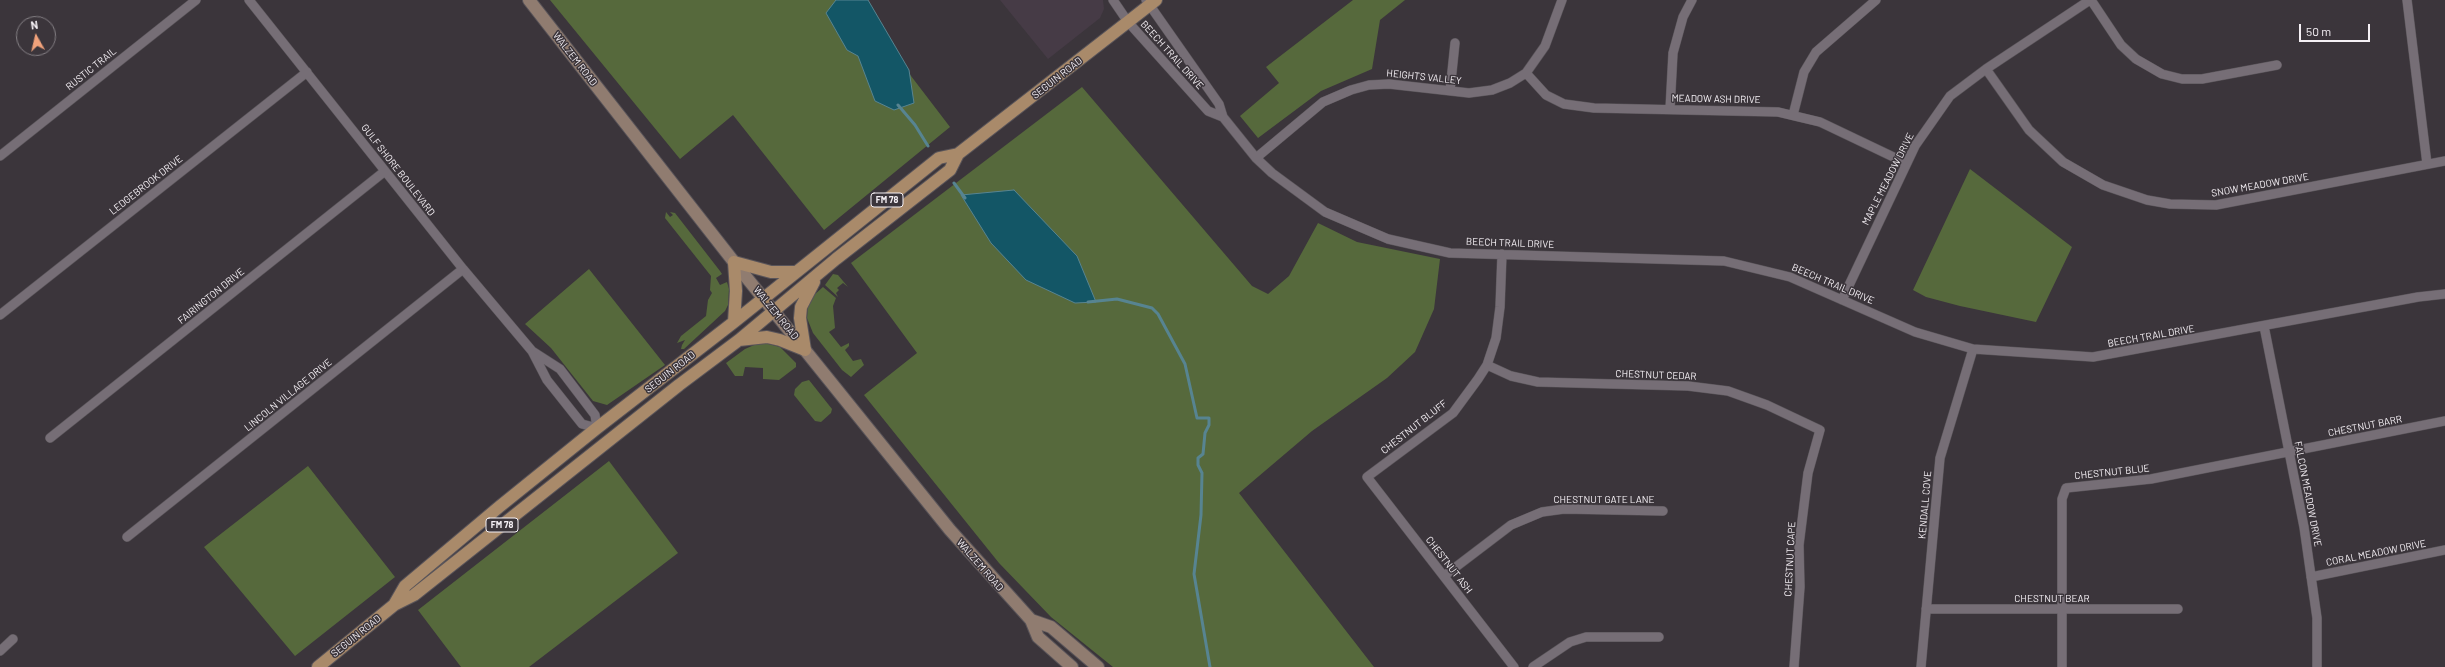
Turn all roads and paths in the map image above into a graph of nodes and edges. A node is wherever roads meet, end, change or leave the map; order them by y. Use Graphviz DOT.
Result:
graph roads {
  1 [pos="196,0"];
  2 [pos="249,0"];
  3 [pos="529,0"];
  4 [pos="1113,0"];
  5 [pos="1562,0"];
  6 [pos="1692,0"];
  7 [pos="1876,0"];
  8 [pos="2090,0"];
  9 [pos="2407,0"];
  10 [pos="1151,1"];
  11 [pos="1128,22"];
  12 [pos="1455,43"];
  13 [pos="2277,66"];
  14 [pos="1986,69"];
  15 [pos="307,72"];
  16 [pos="1526,73"];
  17 [pos="1450,91"];
  18 [pos="1670,109"];
  19 [pos="1793,115"];
  20 [pos="1222,117"];
  21 [pos="958,154"];
  22 [pos="0,156"];
  23 [pos="1256,158"];
  24 [pos="2445,161"];
  25 [pos="1906,163"];
  26 [pos="2428,164"];
  27 [pos="385,171"];
  28 [pos="1502,254"];
  29 [pos="734,262"];
  30 [pos="463,269"];
  31 [pos="794,272"];
  32 [pos="819,274"];
  33 [pos="2445,294"];
  34 [pos="764,298"];
  35 [pos="1842,300"];
  36 [pos="774,311"];
  37 [pos="0,315"];
  38 [pos="734,322"];
  39 [pos="2264,326"];
  40 [pos="739,340"];
  41 [pos="1973,349"];
  42 [pos="805,350"];
  43 [pos="532,351"];
  44 [pos="1487,365"];
  45 [pos="640,416"];
  46 [pos="2445,421"];
  47 [pos="597,428"];
  48 [pos="1820,430"];
  49 [pos="50,438"];
  50 [pos="2289,452"];
  51 [pos="577,466"];
  52 [pos="1367,477"];
  53 [pos="1663,511"];
  54 [pos="127,537"];
  55 [pos="2445,550"];
  56 [pos="1444,576"];
  57 [pos="2311,577"];
  58 [pos="394,605"];
  59 [pos="1926,609"];
  60 [pos="2178,609"];
  61 [pos="2063,610"];
  62 [pos="1031,620"];
  63 [pos="1659,637"];
  64 [pos="13,640"];
  65 [pos="0,651"];
  66 [pos="318,667"];
  67 [pos="1072,667"];
  68 [pos="1098,667"];
  69 [pos="1514,667"];
  70 [pos="1533,667"];
  71 [pos="1794,667"];
  72 [pos="1921,667"];
  73 [pos="2062,667"];
  74 [pos="2317,667"];
  1 -- 22 [label="street, RUSTIC TRAIL"];
  2 -- 15 [label="street, GULF SHORE BOULEVARD"];
  3 -- 29 [label="street, WALZEM ROAD"];
  4 -- 11 [label="street, BEECH TRAIL DRIVE"];
  5 -- 16 [label="street, HEIGHTS VALLEY"];
  6 -- 18 [label="street"];
  7 -- 19 [label="street"];
  8 -- 13 [label="street"];
  8 -- 14 [label="street, MAPLE MEADOW DRIVE"];
  9 -- 26 [label="street"];
  10 -- 11 [label="main road, SEGUIN ROAD / FM 78"];
  10 -- 20 [label="street, BEECH TRAIL DRIVE"];
  11 -- 20 [label="street, BEECH TRAIL DRIVE"];
  11 -- 21 [label="main road, SEGUIN ROAD / FM 78"];
  12 -- 17 [label="street"];
  14 -- 25 [label="street, MAPLE MEADOW DRIVE"];
  14 -- 26 [label="street, SNOW MEADOW DRIVE"];
  15 -- 27 [label="street, GULF SHORE BOULEVARD"];
  15 -- 37 [label="street, LEDGEBROOK DRIVE"];
  16 -- 17 [label="street, HEIGHTS VALLEY"];
  16 -- 18 [label="street, MEADOW ASH DRIVE"];
  17 -- 23 [label="street, HEIGHTS VALLEY"];
  18 -- 19 [label="street, MEADOW ASH DRIVE"];
  19 -- 25 [label="street, MEADOW ASH DRIVE"];
  20 -- 23 [label="street, BEECH TRAIL DRIVE"];
  21 -- 31 [label="main road, SEGUIN ROAD / FM 78"];
  21 -- 32 [label="main road, SEGUIN ROAD / FM 78"];
  23 -- 28 [label="street, BEECH TRAIL DRIVE"];
  24 -- 26 [label="street, SNOW MEADOW DRIVE"];
  25 -- 35 [label="street, MAPLE MEADOW DRIVE"];
  27 -- 30 [label="street, GULF SHORE BOULEVARD"];
  27 -- 49 [label="street, FAIRINGTON DRIVE"];
  28 -- 35 [label="street, BEECH TRAIL DRIVE"];
  28 -- 44 [label="street, CHESTNUT BLUFF"];
  29 -- 31 [label="main road"];
  29 -- 34 [label="street, WALZEM ROAD"];
  29 -- 38 [label="main road"];
  30 -- 43 [label="street, GULF SHORE BOULEVARD"];
  30 -- 54 [label="street, LINCOLN VILLAGE DRIVE"];
  31 -- 34 [label="main road, SEGUIN ROAD / FM 78"];
  32 -- 36 [label="main road, SEGUIN ROAD / FM 78"];
  32 -- 42 [label="main road"];
  33 -- 39 [label="street, BEECH TRAIL DRIVE"];
  34 -- 36 [label="street, WALZEM ROAD"];
  34 -- 38 [label="main road, SEGUIN ROAD / FM 78"];
  35 -- 41 [label="street, BEECH TRAIL DRIVE"];
  36 -- 40 [label="main road, SEGUIN ROAD / FM 78"];
  36 -- 42 [label="street, WALZEM ROAD"];
  38 -- 47 [label="main road, SEGUIN ROAD / FM 78"];
  39 -- 41 [label="street, BEECH TRAIL DRIVE"];
  39 -- 50 [label="street, FALCON MEADOW DRIVE"];
  40 -- 42 [label="main road"];
  40 -- 45 [label="main road, SEGUIN ROAD / FM 78"];
  41 -- 59 [label="street, KENDALL COVE"];
  42 -- 62 [label="street, WALZEM ROAD"];
  43 -- 47 [label="street, GULF SHORE BOULEVARD"];
  43 -- 47 [label="street, GULF SHORE BOULEVARD"];
  44 -- 48 [label="street, CHESTNUT CEDAR"];
  44 -- 52 [label="street, CHESTNUT BLUFF"];
  45 -- 47 [label="main road"];
  45 -- 51 [label="main road, SEGUIN ROAD / FM 78"];
  46 -- 50 [label="street, CHESTNUT BARR"];
  47 -- 51 [label="main road"];
  47 -- 58 [label="main road, SEGUIN ROAD / FM 78"];
  48 -- 71 [label="street, CHESTNUT CAPE"];
  50 -- 57 [label="street, FALCON MEADOW DRIVE"];
  50 -- 61 [label="street, CHESTNUT BLUE"];
  51 -- 58 [label="main road, SEGUIN ROAD / FM 78"];
  52 -- 56 [label="street, CHESTNUT ASH"];
  53 -- 56 [label="street, CHESTNUT GATE LANE"];
  55 -- 57 [label="street, CORAL MEADOW DRIVE"];
  56 -- 69 [label="street, CHESTNUT ASH"];
  57 -- 74 [label="street, FALCON MEADOW DRIVE"];
  58 -- 66 [label="main road, SEGUIN ROAD / FM 78"];
  59 -- 61 [label="street, CHESTNUT BEAR"];
  59 -- 72 [label="street, KENDALL COVE"];
  60 -- 61 [label="street, CHESTNUT BEAR"];
  61 -- 73 [label="street, CHESTNUT BLUE"];
  62 -- 67 [label="street, WALZEM ROAD"];
  62 -- 68 [label="street, WALZEM ROAD"];
  63 -- 70 [label="street"];
  64 -- 65 [label="street"];
}
